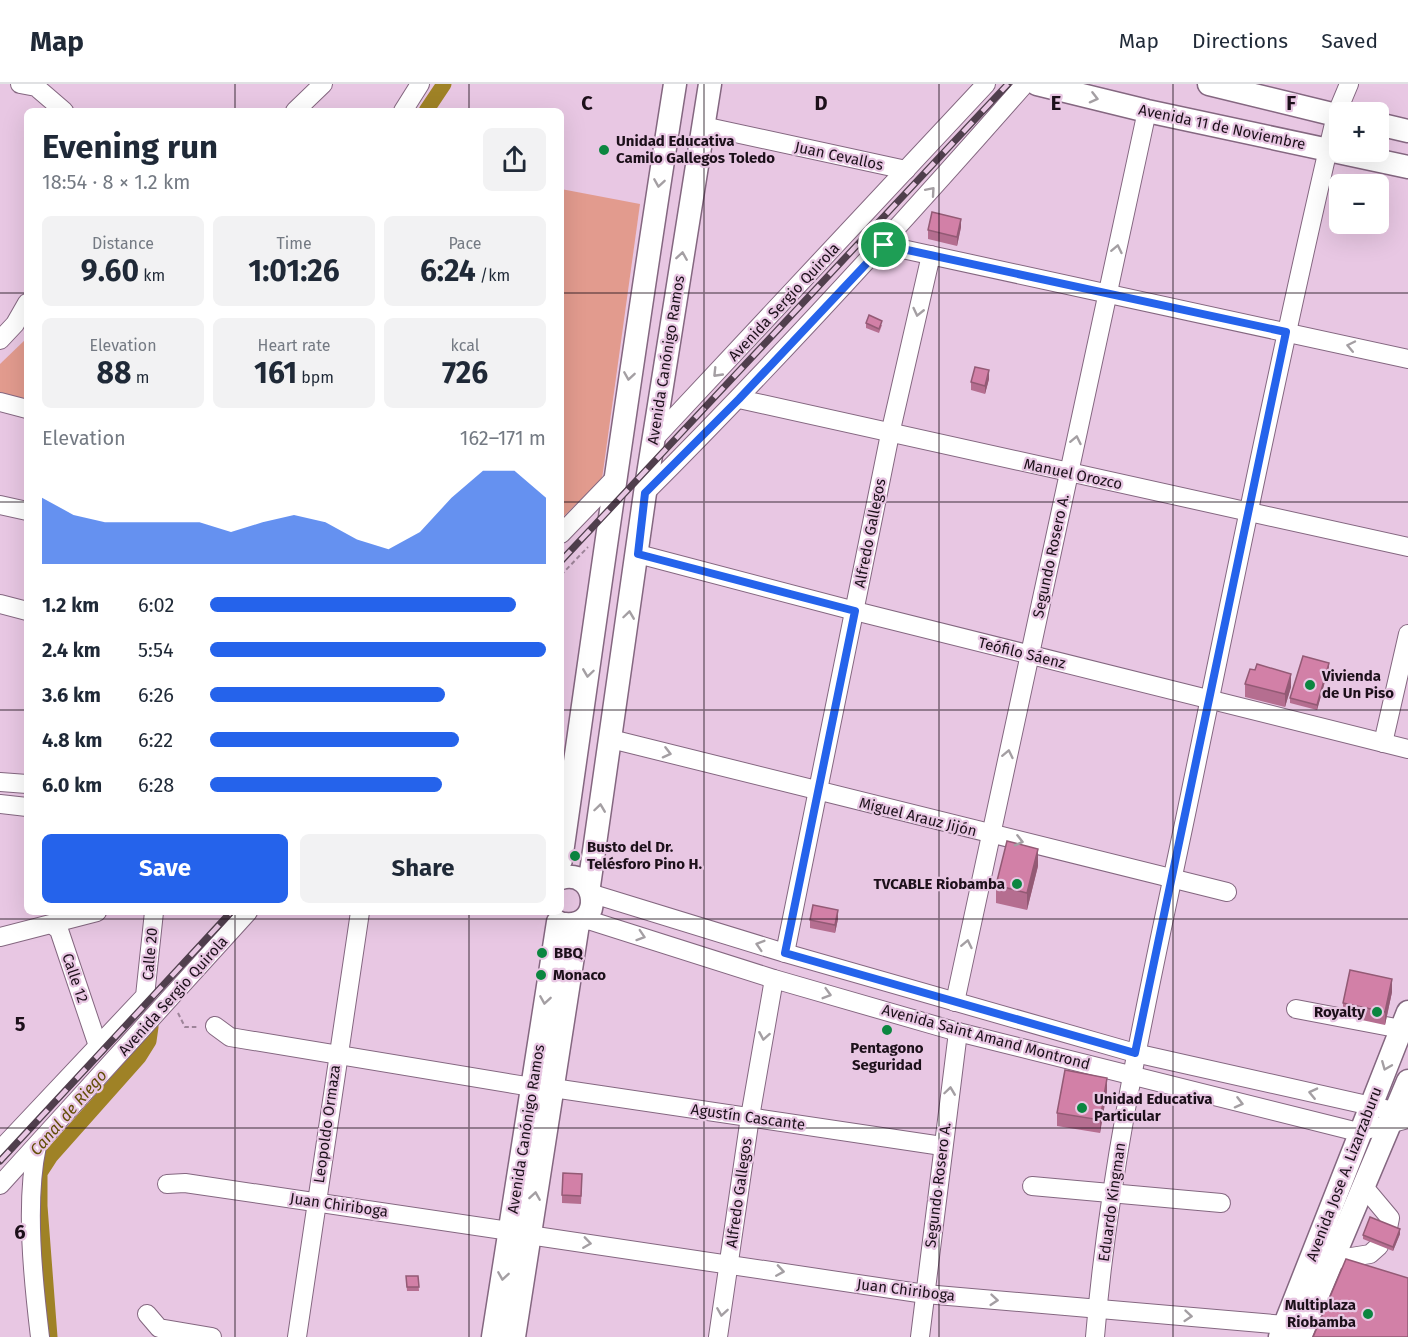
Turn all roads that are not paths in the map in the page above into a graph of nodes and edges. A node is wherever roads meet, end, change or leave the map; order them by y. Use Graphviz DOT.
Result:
graph roads {
  1 [pos="323,84"];
  2 [pos="420,84"];
  3 [pos="675,84"];
  4 [pos="710,84"];
  5 [pos="986,84"];
  6 [pos="1025,84"];
  7 [pos="1037,84"];
  8 [pos="1209,84"];
  9 [pos="1349,84"];
  10 [pos="33,85"];
  11 [pos="1343,102"];
  12 [pos="60,108"];
  13 [pos="298,108"];
  14 [pos="405,108"];
  15 [pos="1147,111"];
  16 [pos="1329,113"];
  17 [pos="703,126"];
  18 [pos="1389,127"];
  19 [pos="1408,131"];
  20 [pos="1329,147"];
  21 [pos="1328,151"];
  22 [pos="1408,167"];
  23 [pos="906,170"];
  24 [pos="884,245"];
  25 [pos="931,255"];
  26 [pos="1107,294"];
  27 [pos="24,308"];
  28 [pos="1286,332"];
  29 [pos="0,340"];
  30 [pos="1408,359"];
  31 [pos="739,399"];
  32 [pos="0,402"];
  33 [pos="24,408"];
  34 [pos="890,434"];
  35 [pos="620,437"];
  36 [pos="654,439"];
  37 [pos="1069,473"];
  38 [pos="615,478"];
  39 [pos="645,493"];
  40 [pos="0,505"];
  41 [pos="24,510"];
  42 [pos="1247,512"];
  43 [pos="564,531"];
  44 [pos="1408,546"];
  45 [pos="638,554"];
  46 [pos="0,604"];
  47 [pos="24,609"];
  48 [pos="855,611"];
  49 [pos="1408,634"];
  50 [pos="1029,655"];
  51 [pos="1210,699"];
  52 [pos="610,739"];
  53 [pos="1383,743"];
  54 [pos="1408,749"];
  55 [pos="0,782"];
  56 [pos="24,784"];
  57 [pos="818,792"];
  58 [pos="0,804"];
  59 [pos="24,807"];
  60 [pos="991,834"];
  61 [pos="564,839"];
  62 [pos="564,878"];
  63 [pos="1173,879"];
  64 [pos="591,890"];
  65 [pos="1227,892"];
  66 [pos="79,915"];
  67 [pos="154,915"];
  68 [pos="245,915"];
  69 [pos="360,915"];
  70 [pos="54,919"];
  71 [pos="567,919"];
  72 [pos="0,937"];
  73 [pos="785,953"];
  74 [pos="774,979"];
  75 [pos="145,996"];
  76 [pos="955,1002"];
  77 [pos="1296,1009"];
  78 [pos="1405,1021"];
  79 [pos="206,1027"];
  80 [pos="958,1032"];
  81 [pos="98,1046"];
  82 [pos="1135,1053"];
  83 [pos="337,1055"];
  84 [pos="1131,1076"];
  85 [pos="1408,1081"];
  86 [pos="543,1088"];
  87 [pos="1370,1106"];
  88 [pos="750,1117"];
  89 [pos="1401,1117"];
  90 [pos="1358,1132"];
  91 [pos="37,1144"];
  92 [pos="942,1146"];
  93 [pos="0,1150"];
  94 [pos="166,1184"];
  95 [pos="0,1185"];
  96 [pos="1032,1186"];
  97 [pos="1364,1186"];
  98 [pos="1113,1193"];
  99 [pos="315,1202"];
  100 [pos="1221,1203"];
  101 [pos="1388,1228"];
  102 [pos="520,1233"];
  103 [pos="1379,1246"];
  104 [pos="1333,1260"];
  105 [pos="729,1264"];
  106 [pos="925,1294"];
  107 [pos="1098,1308"];
  108 [pos="147,1314"];
  109 [pos="1289,1333"];
  110 [pos="40,1337"];
  111 [pos="212,1337"];
  112 [pos="297,1337"];
  113 [pos="493,1337"];
  114 [pos="514,1337"];
  115 [pos="718,1337"];
  116 [pos="920,1337"];
  117 [pos="1095,1337"];
  1 -- 13 [label="street"];
  2 -- 14 [label="street"];
  3 -- 35 [label="main road, one-way"];
  4 -- 17 [label="main road, Avenida Canónigo Ramos"];
  5 -- 23 [label="street, Avenida Sergio Quirola"];
  24 -- 6 [label="street, one-way"];
  7 -- 15 [label="main road, Avenida 11 de Noviembre, one-way"];
  8 -- 16 [label="main road"];
  9 -- 11 [label="street, Eduardo Kingman"];
  10 -- 12 [label="street"];
  15 -- 21 [label="main road, Avenida 11 de Noviembre"];
  26 -- 15 [label="street, Segundo Rosero A., one-way"];
  17 -- 23 [label="street, Juan Cevallos"];
  36 -- 17 [label="main road, Avenida Canónigo Ramos, one-way"];
  18 -- 19 [label="main road"];
  20 -- 21 [label="street, Eduardo Kingman"];
  21 -- 22 [label="main road, Avenida 11 de Noviembre"];
  21 -- 28 [label="street, Eduardo Kingman"];
  23 -- 36 [label="street, Avenida Sergio Quirola, one-way"];
  24 -- 25 [label="street"];
  24 -- 31 [label="street"];
  25 -- 26 [label="street"];
  25 -- 34 [label="street, Alfredo Gallegos, one-way"];
  26 -- 28 [label="street"];
  37 -- 26 [label="street, Segundo Rosero A., one-way"];
  27 -- 29 [label="street"];
  30 -- 28 [label="street, one-way"];
  28 -- 42 [label="street, Eduardo Kingman"];
  31 -- 34 [label="street, Manuel Orozco"];
  31 -- 39 [label="street"];
  32 -- 33 [label="street"];
  34 -- 37 [label="street, Manuel Orozco"];
  34 -- 48 [label="street, Alfredo Gallegos"];
  35 -- 36 [label="main road"];
  35 -- 38 [label="main road"];
  36 -- 39 [label="main road, Avenida Canónigo Ramos"];
  37 -- 42 [label="street, Manuel Orozco"];
  37 -- 50 [label="street, Segundo Rosero A."];
  38 -- 43 [label="street"];
  38 -- 61 [label="main road, one-way"];
  39 -- 45 [label="main road, Avenida Canónigo Ramos"];
  40 -- 41 [label="street"];
  42 -- 44 [label="street, Manuel Orozco"];
  42 -- 51 [label="street, Eduardo Kingman"];
  45 -- 48 [label="street, Teófilo Sáenz"];
  52 -- 45 [label="main road, Avenida Canónigo Ramos, one-way"];
  46 -- 47 [label="street"];
  48 -- 50 [label="street, Teófilo Sáenz"];
  48 -- 57 [label="street, Alfredo Gallegos"];
  49 -- 53 [label="street"];
  50 -- 51 [label="street, Teófilo Sáenz"];
  60 -- 50 [label="street, Segundo Rosero A., one-way"];
  51 -- 53 [label="street, Teófilo Sáenz"];
  51 -- 63 [label="street, Eduardo Kingman"];
  52 -- 57 [label="street, Miguel Arauz Jijón, one-way"];
  64 -- 52 [label="main road, Avenida Canónigo Ramos, one-way"];
  53 -- 54 [label="street, Teófilo Sáenz"];
  55 -- 56 [label="street"];
  57 -- 60 [label="street, Miguel Arauz Jijón"];
  57 -- 73 [label="street, Alfredo Gallegos"];
  58 -- 59 [label="street"];
  60 -- 63 [label="street, Miguel Arauz Jijón, one-way"];
  76 -- 60 [label="street, Segundo Rosero A., one-way"];
  62 -- 64 [label="main road"];
  63 -- 65 [label="street, Miguel Arauz Jijón"];
  63 -- 82 [label="street, Eduardo Kingman"];
  64 -- 71 [label="main road, Avenida Canónigo Ramos"];
  73 -- 64 [label="street, Avenida Saint Amand Montrond, one-way"];
  66 -- 70 [label="street"];
  67 -- 75 [label="street, Calle 20"];
  68 -- 91 [label="street, Avenida Sergio Quirola"];
  69 -- 83 [label="street, Leopoldo Ormaza"];
  70 -- 72 [label="street"];
  70 -- 81 [label="street, Calle 12"];
  71 -- 74 [label="street, Avenida Saint Amand Montrond, one-way"];
  71 -- 86 [label="main road, Avenida Canónigo Ramos"];
  73 -- 76 [label="street, Avenida Saint Amand Montrond"];
  74 -- 80 [label="street, Avenida Saint Amand Montrond, one-way"];
  74 -- 88 [label="street, Alfredo Gallegos, one-way"];
  75 -- 81 [label="street, Avenida Sergio Quirola"];
  76 -- 82 [label="street, Avenida Saint Amand Montrond"];
  77 -- 78 [label="street"];
  78 -- 87 [label="main road, Avenida Jose A. Lizarzaburu, one-way"];
  79 -- 83 [label="street, Agustín Cascante"];
  80 -- 84 [label="street, Avenida Saint Amand Montrond"];
  92 -- 80 [label="street, Segundo Rosero A., one-way"];
  81 -- 93 [label="street, Avenida Sergio Quirola"];
  82 -- 84 [label="street, Eduardo Kingman"];
  87 -- 82 [label="street, Avenida Saint Amand Montrond, one-way"];
  83 -- 86 [label="street, Agustín Cascante"];
  83 -- 99 [label="street, Leopoldo Ormaza"];
  84 -- 90 [label="street, Avenida Saint Amand Montrond, one-way"];
  84 -- 98 [label="street, Eduardo Kingman"];
  85 -- 89 [label="main road, Avenida Jose A. Lizarzaburu"];
  86 -- 88 [label="street, Agustín Cascante"];
  86 -- 102 [label="main road, Avenida Canónigo Ramos"];
  87 -- 89 [label="street, Avenida Saint Amand Montrond"];
  87 -- 90 [label="main road, Avenida Jose A. Lizarzaburu"];
  88 -- 92 [label="street, Agustín Cascante"];
  88 -- 105 [label="street, Alfredo Gallegos"];
  89 -- 90 [label="street, Avenida Saint Amand Montrond"];
  89 -- 97 [label="main road, Avenida Jose A. Lizarzaburu"];
  90 -- 109 [label="main road, Avenida Jose A. Lizarzaburu"];
  91 -- 95 [label="street, Avenida Sergio Quirola"];
  91 -- 110 [label="street"];
  92 -- 106 [label="street, Segundo Rosero A."];
  94 -- 99 [label="street, Juan Chiriboga"];
  96 -- 98 [label="street"];
  97 -- 101 [label="street"];
  97 -- 104 [label="main road, Avenida Jose A. Lizarzaburu"];
  98 -- 100 [label="street"];
  98 -- 107 [label="street, Eduardo Kingman"];
  99 -- 102 [label="street, Juan Chiriboga"];
  99 -- 112 [label="street, Leopoldo Ormaza"];
  102 -- 105 [label="street, Juan Chiriboga, one-way"];
  102 -- 113 [label="main road, Avenida Canónigo Ramos, one-way"];
  102 -- 114 [label="main road, Avenida Canónigo Ramos"];
  103 -- 104 [label="street"];
  104 -- 109 [label="main road, Avenida Jose A. Lizarzaburu"];
  105 -- 106 [label="street, Juan Chiriboga, one-way"];
  105 -- 115 [label="street, Alfredo Gallegos, one-way"];
  106 -- 107 [label="street, Juan Chiriboga, one-way"];
  106 -- 116 [label="street, Segundo Rosero A."];
  107 -- 109 [label="street, Juan Chiriboga, one-way"];
  107 -- 117 [label="street, Eduardo Kingman"];
  108 -- 111 [label="street"];
}
